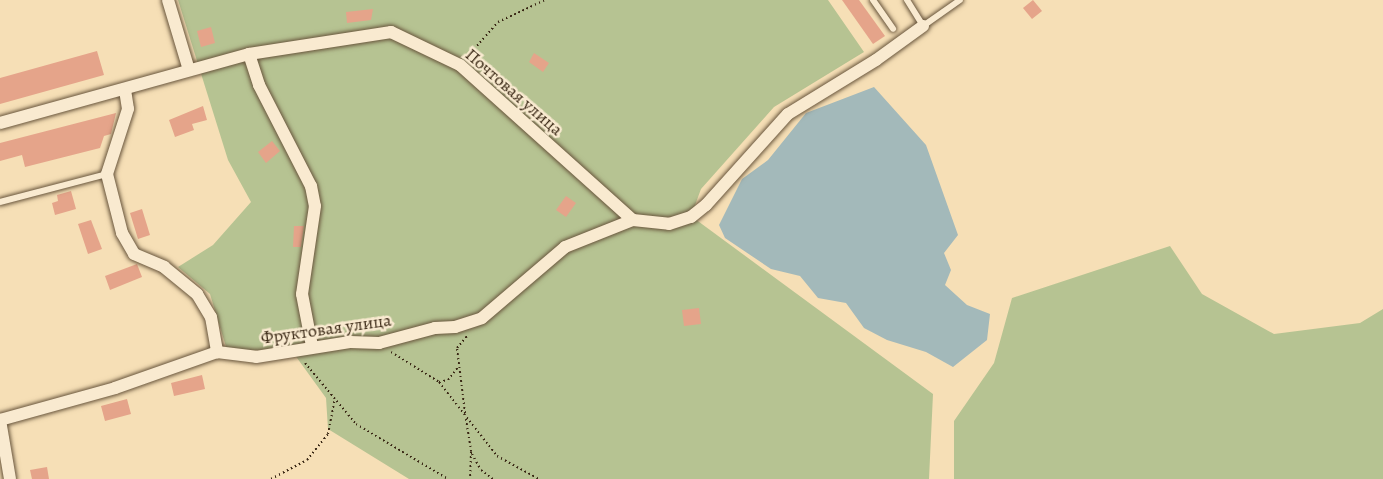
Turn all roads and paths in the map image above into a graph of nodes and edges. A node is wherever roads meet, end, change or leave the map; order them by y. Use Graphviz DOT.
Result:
graph roads {
  1 [pos="168,0"];
  2 [pos="545,0"];
  3 [pos="873,0"];
  4 [pos="907,0"];
  5 [pos="960,0"];
  6 [pos="923,26"];
  7 [pos="893,29"];
  8 [pos="249,54"];
  9 [pos="460,65"];
  10 [pos="189,70"];
  11 [pos="125,90"];
  12 [pos="0,123"];
  13 [pos="107,174"];
  14 [pos="0,202"];
  15 [pos="633,220"];
  16 [pos="482,318"];
  17 [pos="379,343"];
  18 [pos="312,346"];
  19 [pos="292,351"];
  20 [pos="217,352"];
  21 [pos="459,366"];
  22 [pos="439,382"];
  23 [pos="334,399"];
  24 [pos="465,415"];
  25 [pos="0,420"];
  26 [pos="471,452"];
  27 [pos="10,479"];
  28 [pos="271,479"];
  29 [pos="448,479"];
  30 [pos="470,479"];
  31 [pos="493,479"];
  32 [pos="539,479"];
  1 -- 10 [label="street"];
  2 -- 9 [label="path"];
  3 -- 7 [label="lane"];
  4 -- 6 [label="lane"];
  5 -- 6 [label="lane"];
  6 -- 15 [label="street"];
  8 -- 9 [label="street, Почтовая улица"];
  8 -- 10 [label="street, Почтовая улица"];
  8 -- 18 [label="street"];
  9 -- 15 [label="street, Почтовая улица"];
  10 -- 11 [label="street, Почтовая улица"];
  11 -- 12 [label="street, Почтовая улица"];
  11 -- 13 [label="street"];
  13 -- 14 [label="lane"];
  13 -- 20 [label="street"];
  15 -- 16 [label="street, Фруктовая улица"];
  16 -- 17 [label="street, Фруктовая улица"];
  16 -- 21 [label="path"];
  17 -- 18 [label="street, Фруктовая улица"];
  17 -- 22 [label="path"];
  18 -- 19 [label="street, Фруктовая улица"];
  19 -- 20 [label="street, Фруктовая улица"];
  19 -- 23 [label="path"];
  20 -- 25 [label="street, Фруктовая улица"];
  21 -- 22 [label="path"];
  21 -- 24 [label="path"];
  22 -- 24 [label="path"];
  23 -- 28 [label="path"];
  23 -- 29 [label="path"];
  24 -- 26 [label="path"];
  24 -- 32 [label="path"];
  25 -- 27 [label="street, Фруктовая улица"];
  26 -- 30 [label="path"];
  26 -- 31 [label="path"];
}
